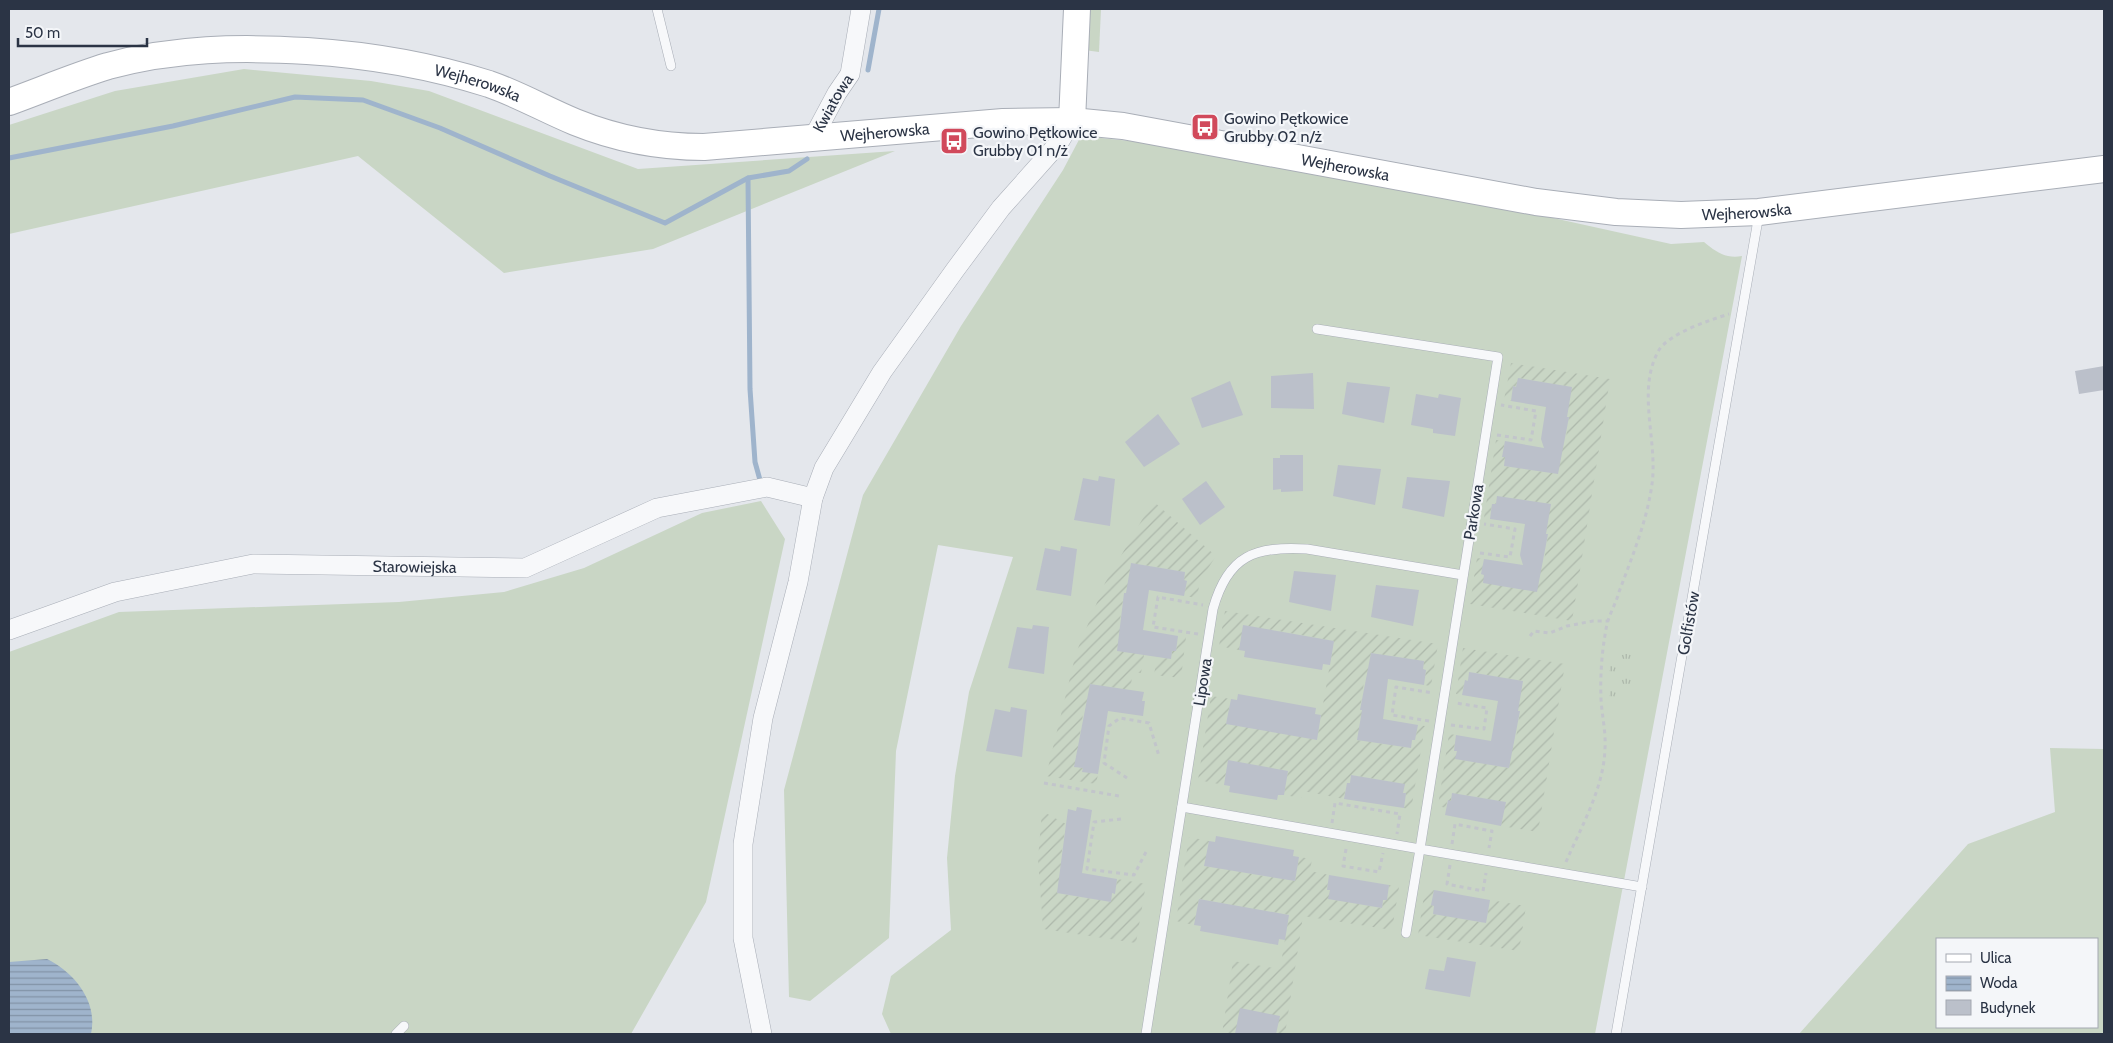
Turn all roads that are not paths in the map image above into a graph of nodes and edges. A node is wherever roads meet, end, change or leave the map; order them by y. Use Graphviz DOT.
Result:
graph roads {
  1 [pos="657,9"];
  2 [pos="861,9"];
  3 [pos="1077,9"];
  4 [pos="671,66"];
  5 [pos="9,102"];
  6 [pos="1072,121"];
  7 [pos="813,138"];
  8 [pos="2104,169"];
  9 [pos="1759,212"];
  10 [pos="1317,329"];
  11 [pos="813,498"];
  12 [pos="1462,575"];
  13 [pos="9,630"];
  14 [pos="1182,807"];
  15 [pos="1420,849"];
  16 [pos="1642,887"];
  17 [pos="1406,933"];
  18 [pos="404,1026"];
  19 [pos="396,1034"];
  20 [pos="762,1034"];
  21 [pos="1146,1034"];
  22 [pos="1616,1034"];
  1 -- 4 [label="lane"];
  2 -- 7 [label="street, Kwiatowa"];
  3 -- 6 [label="street"];
  5 -- 7 [label="street, Wejherowska"];
  6 -- 7 [label="street, Wejherowska"];
  6 -- 9 [label="street, Wejherowska"];
  6 -- 11 [label="street"];
  8 -- 9 [label="street, Wejherowska"];
  9 -- 16 [label="lane, Golfistów"];
  10 -- 12 [label="lane, Parkowa"];
  11 -- 13 [label="street, Starowiejska"];
  11 -- 20 [label="street"];
  12 -- 14 [label="lane, Lipowa"];
  12 -- 15 [label="lane, Parkowa"];
  14 -- 15 [label="lane"];
  14 -- 21 [label="lane, Lipowa"];
  15 -- 16 [label="lane"];
  15 -- 17 [label="lane, Parkowa"];
  16 -- 22 [label="lane, Golfistów"];
  18 -- 19 [label="lane"];
}
